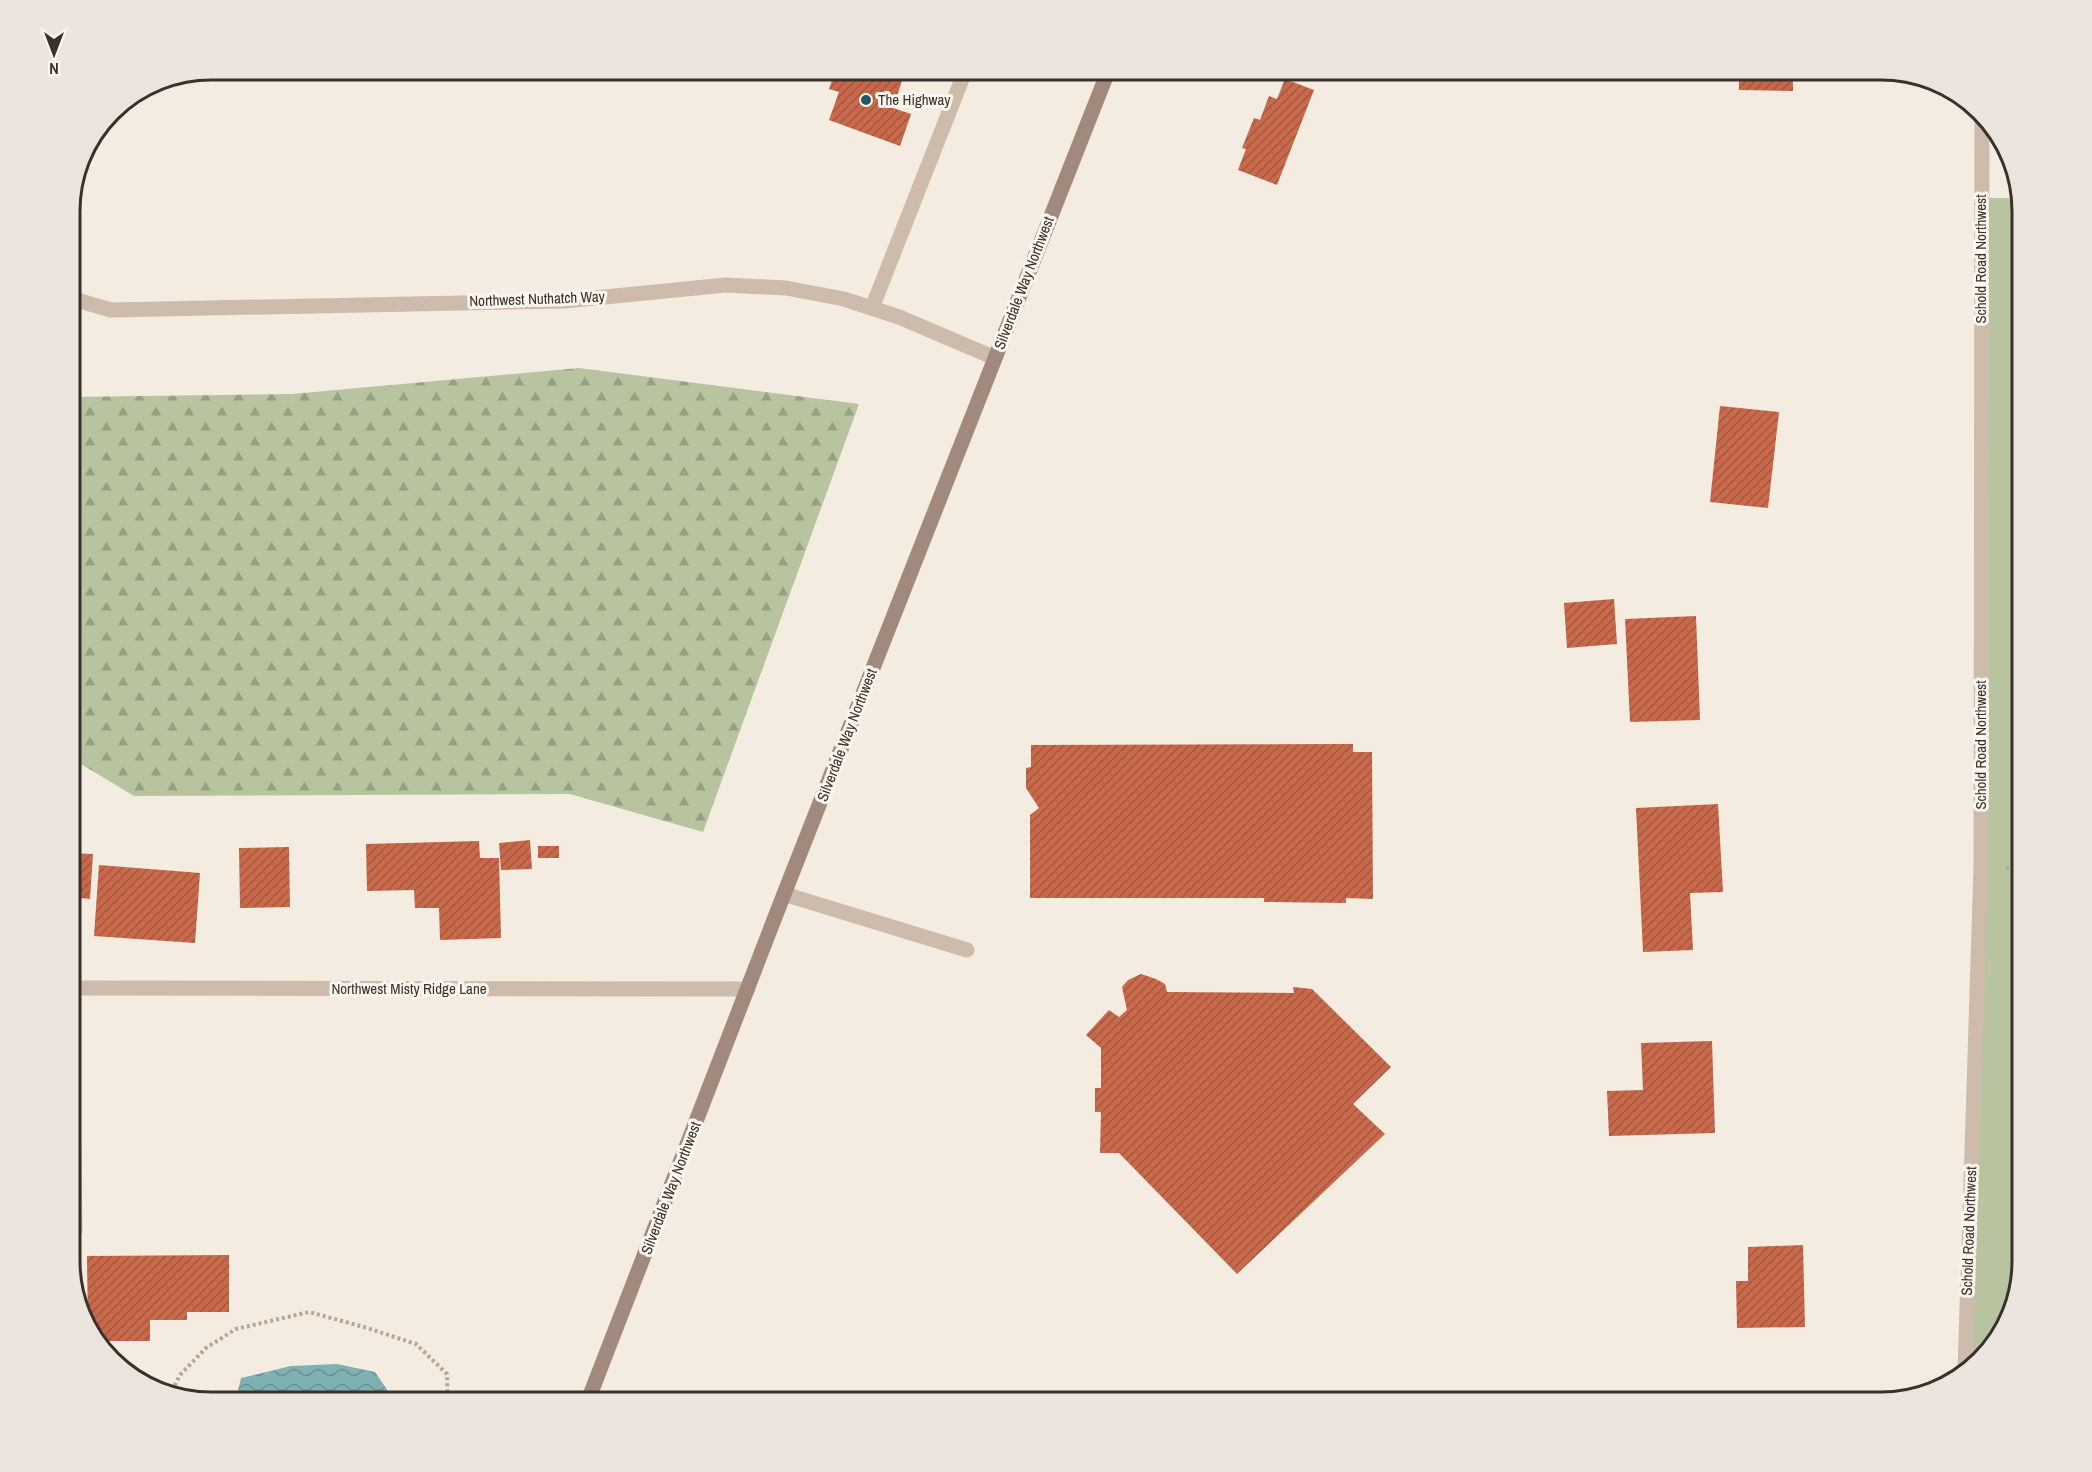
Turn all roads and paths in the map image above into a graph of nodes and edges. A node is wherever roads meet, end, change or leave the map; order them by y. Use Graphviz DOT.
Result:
graph roads {
  1 [pos="962,80"];
  2 [pos="1105,80"];
  3 [pos="1982,127"];
  4 [pos="80,301"];
  5 [pos="872,308"];
  6 [pos="995,358"];
  7 [pos="784,894"];
  8 [pos="967,950"];
  9 [pos="80,988"];
  10 [pos="748,990"];
  11 [pos="1965,1361"];
  12 [pos="174,1387"];
  13 [pos="448,1392"];
  14 [pos="591,1392"];
  1 -- 5 [label="street"];
  2 -- 6 [label="main road, Silverdale Way Northwest"];
  3 -- 11 [label="street, Schold Road Northwest"];
  4 -- 5 [label="street, Northwest Nuthatch Way"];
  5 -- 6 [label="street, Northwest Nuthatch Way"];
  6 -- 7 [label="main road, Silverdale Way Northwest"];
  7 -- 8 [label="street"];
  7 -- 10 [label="main road, Silverdale Way Northwest"];
  9 -- 10 [label="street, Northwest Misty Ridge Lane"];
  10 -- 14 [label="main road, Silverdale Way Northwest"];
  12 -- 13 [label="path"];
}
